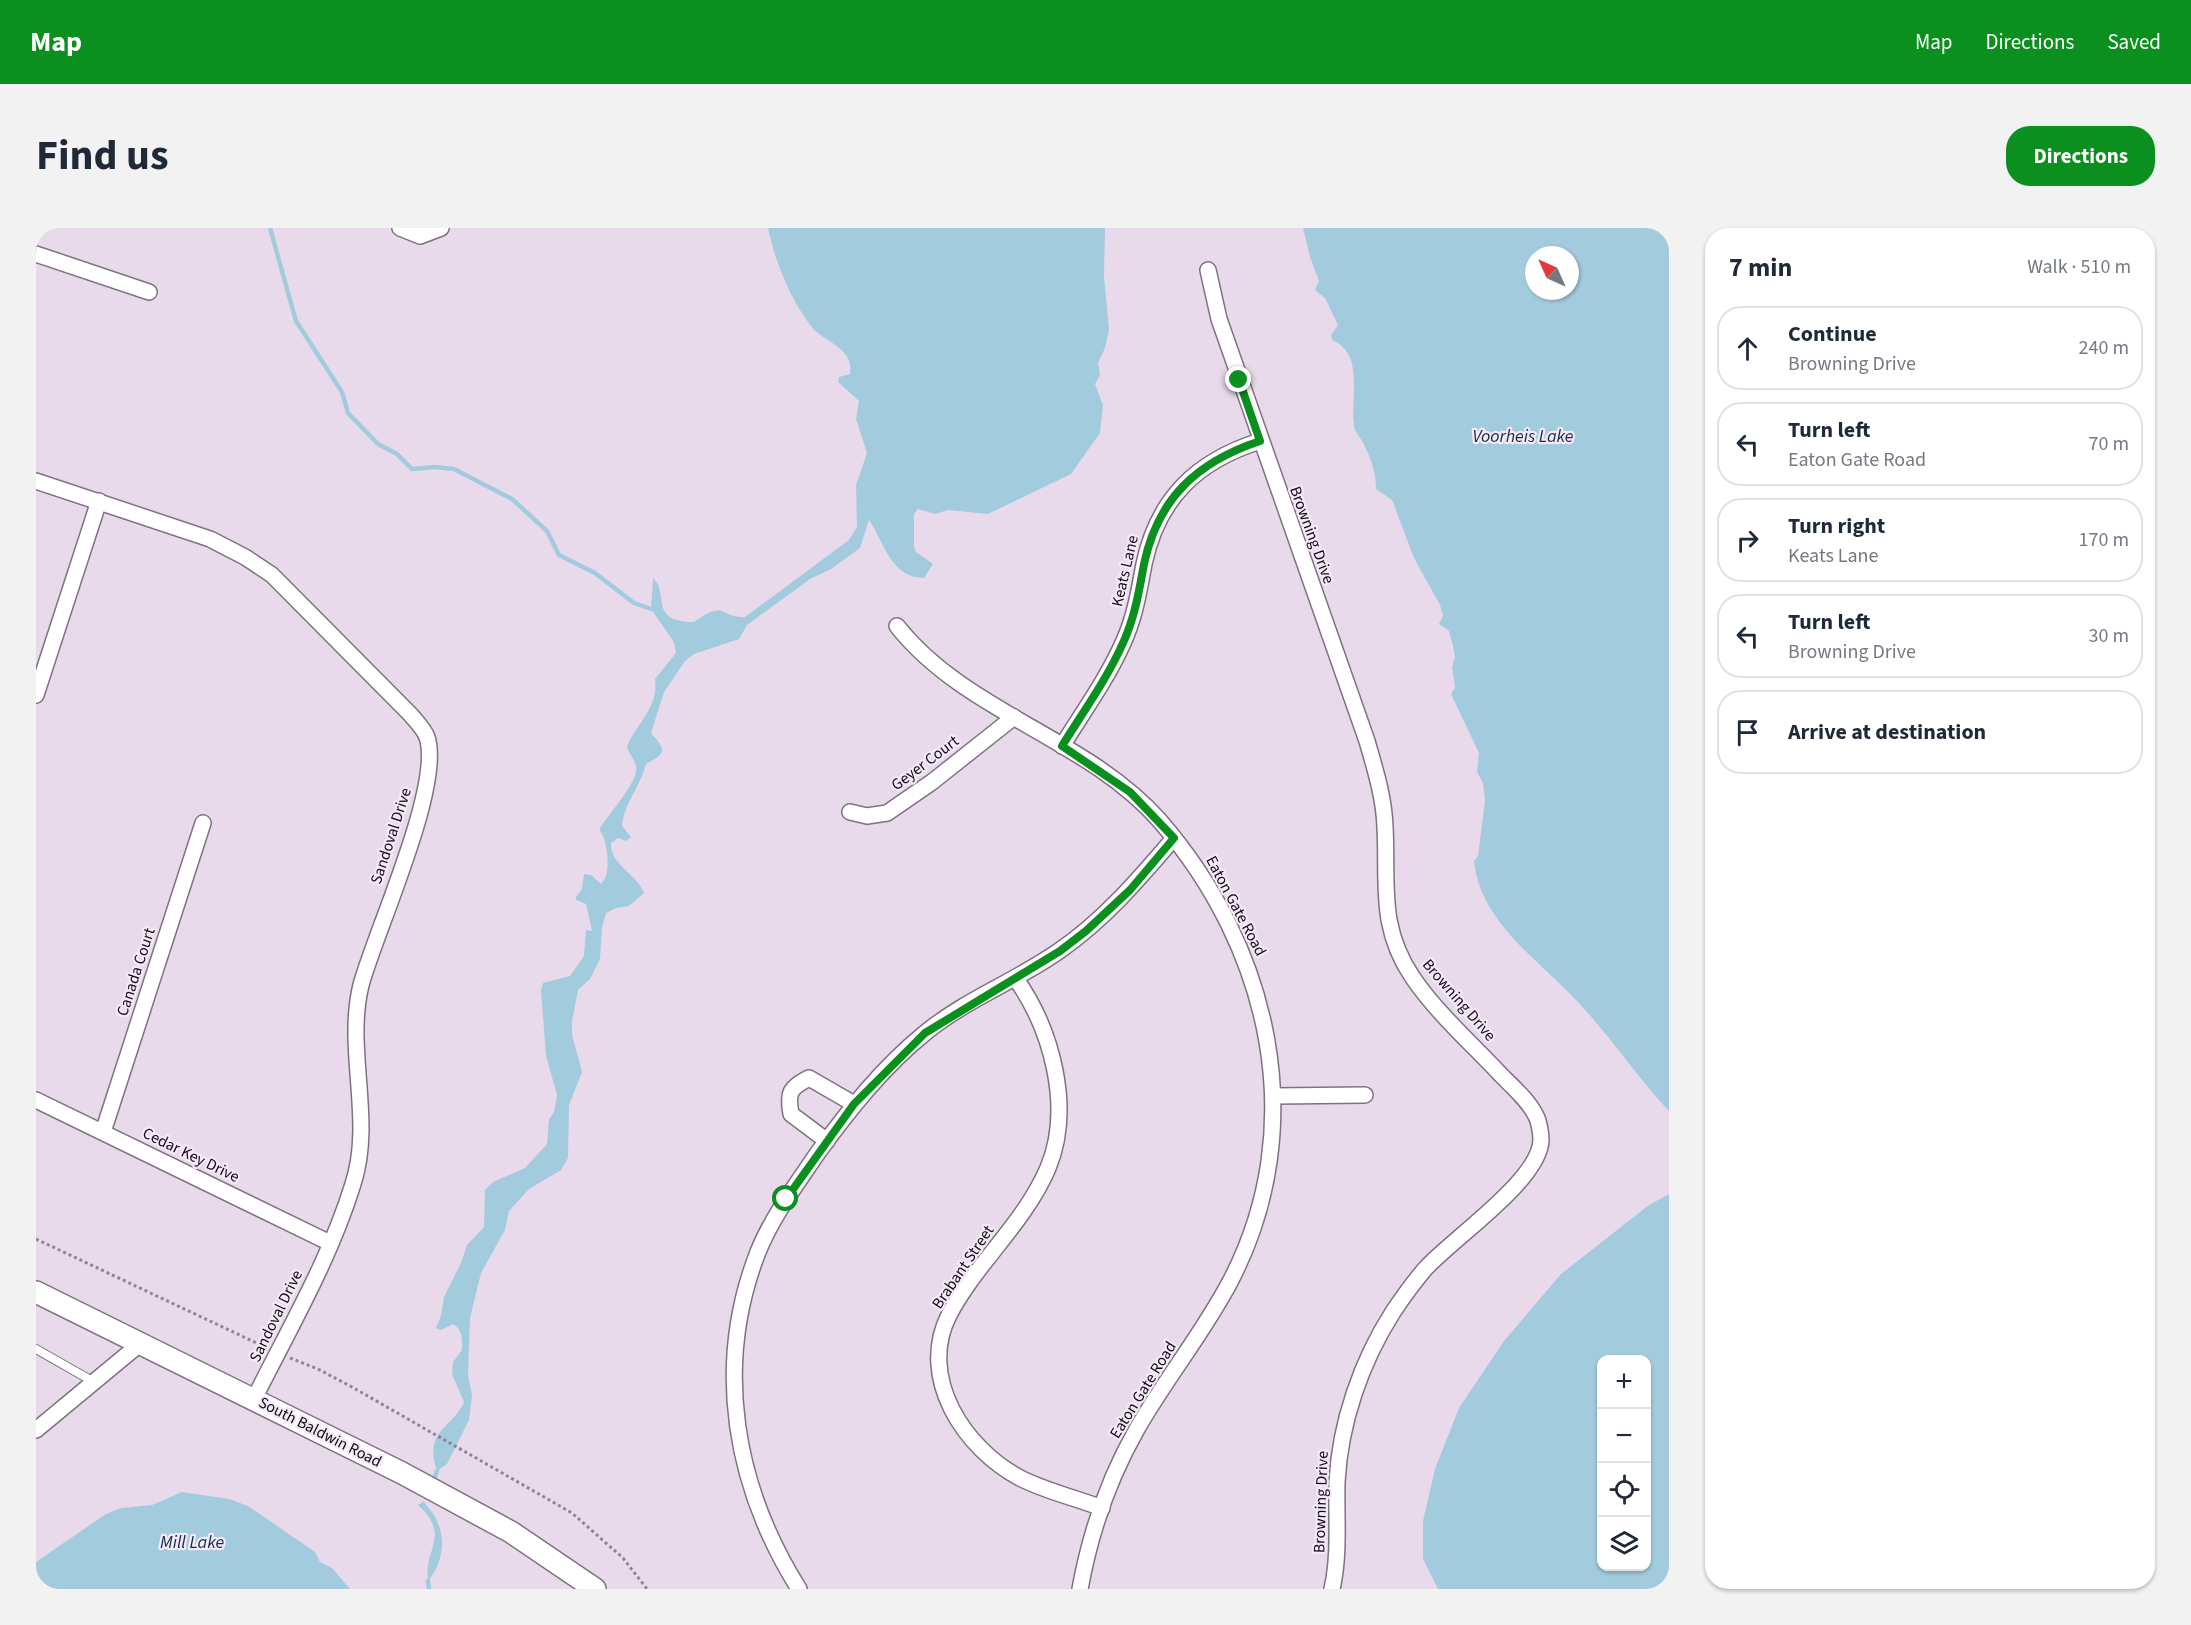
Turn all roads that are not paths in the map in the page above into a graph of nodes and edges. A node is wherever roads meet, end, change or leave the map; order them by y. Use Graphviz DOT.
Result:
graph roads {
  1 [pos="400,228"];
  2 [pos="441,228"];
  3 [pos="36,254"];
  4 [pos="1208,270"];
  5 [pos="149,292"];
  6 [pos="1260,441"];
  7 [pos="36,481"];
  8 [pos="99,501"];
  9 [pos="897,626"];
  10 [pos="36,695"];
  11 [pos="1014,717"];
  12 [pos="1062,746"];
  13 [pos="850,812"];
  14 [pos="203,823"];
  15 [pos="1174,838"];
  16 [pos="1016,979"];
  17 [pos="1365,1095"];
  18 [pos="1274,1096"];
  19 [pos="36,1100"];
  20 [pos="854,1104"];
  21 [pos="103,1132"];
  22 [pos="827,1141"];
  23 [pos="330,1243"];
  24 [pos="36,1292"];
  25 [pos="141,1343"];
  26 [pos="36,1349"];
  27 [pos="94,1382"];
  28 [pos="254,1399"];
  29 [pos="36,1430"];
  30 [pos="1102,1508"];
  31 [pos="595,1589"];
  32 [pos="799,1589"];
  33 [pos="1080,1589"];
  34 [pos="1332,1589"];
  1 -- 2 [label="street"];
  3 -- 5 [label="street"];
  4 -- 6 [label="street, Browning Drive"];
  6 -- 12 [label="street, Keats Lane"];
  6 -- 34 [label="street, Browning Drive"];
  7 -- 8 [label="street, Sandoval Drive"];
  8 -- 10 [label="street"];
  8 -- 23 [label="street, Sandoval Drive"];
  9 -- 11 [label="street, Eaton Gate Road"];
  11 -- 12 [label="street, Eaton Gate Road"];
  11 -- 13 [label="street, Geyer Court"];
  12 -- 15 [label="street, Eaton Gate Road"];
  14 -- 21 [label="street, Canada Court"];
  15 -- 16 [label="street"];
  15 -- 18 [label="street, Eaton Gate Road"];
  16 -- 20 [label="street"];
  16 -- 30 [label="street, Brabant Street"];
  17 -- 18 [label="street"];
  18 -- 30 [label="street, Eaton Gate Road"];
  19 -- 21 [label="street, Cedar Key Drive"];
  20 -- 22 [label="street"];
  20 -- 22 [label="street"];
  21 -- 23 [label="street, Cedar Key Drive"];
  22 -- 32 [label="street"];
  23 -- 28 [label="street, Sandoval Drive"];
  24 -- 25 [label="main road, South Baldwin Road"];
  25 -- 27 [label="street"];
  25 -- 28 [label="main road, South Baldwin Road"];
  26 -- 27 [label="lane"];
  27 -- 29 [label="street"];
  28 -- 31 [label="main road, South Baldwin Road"];
  30 -- 33 [label="street, Eaton Gate Road"];
}
